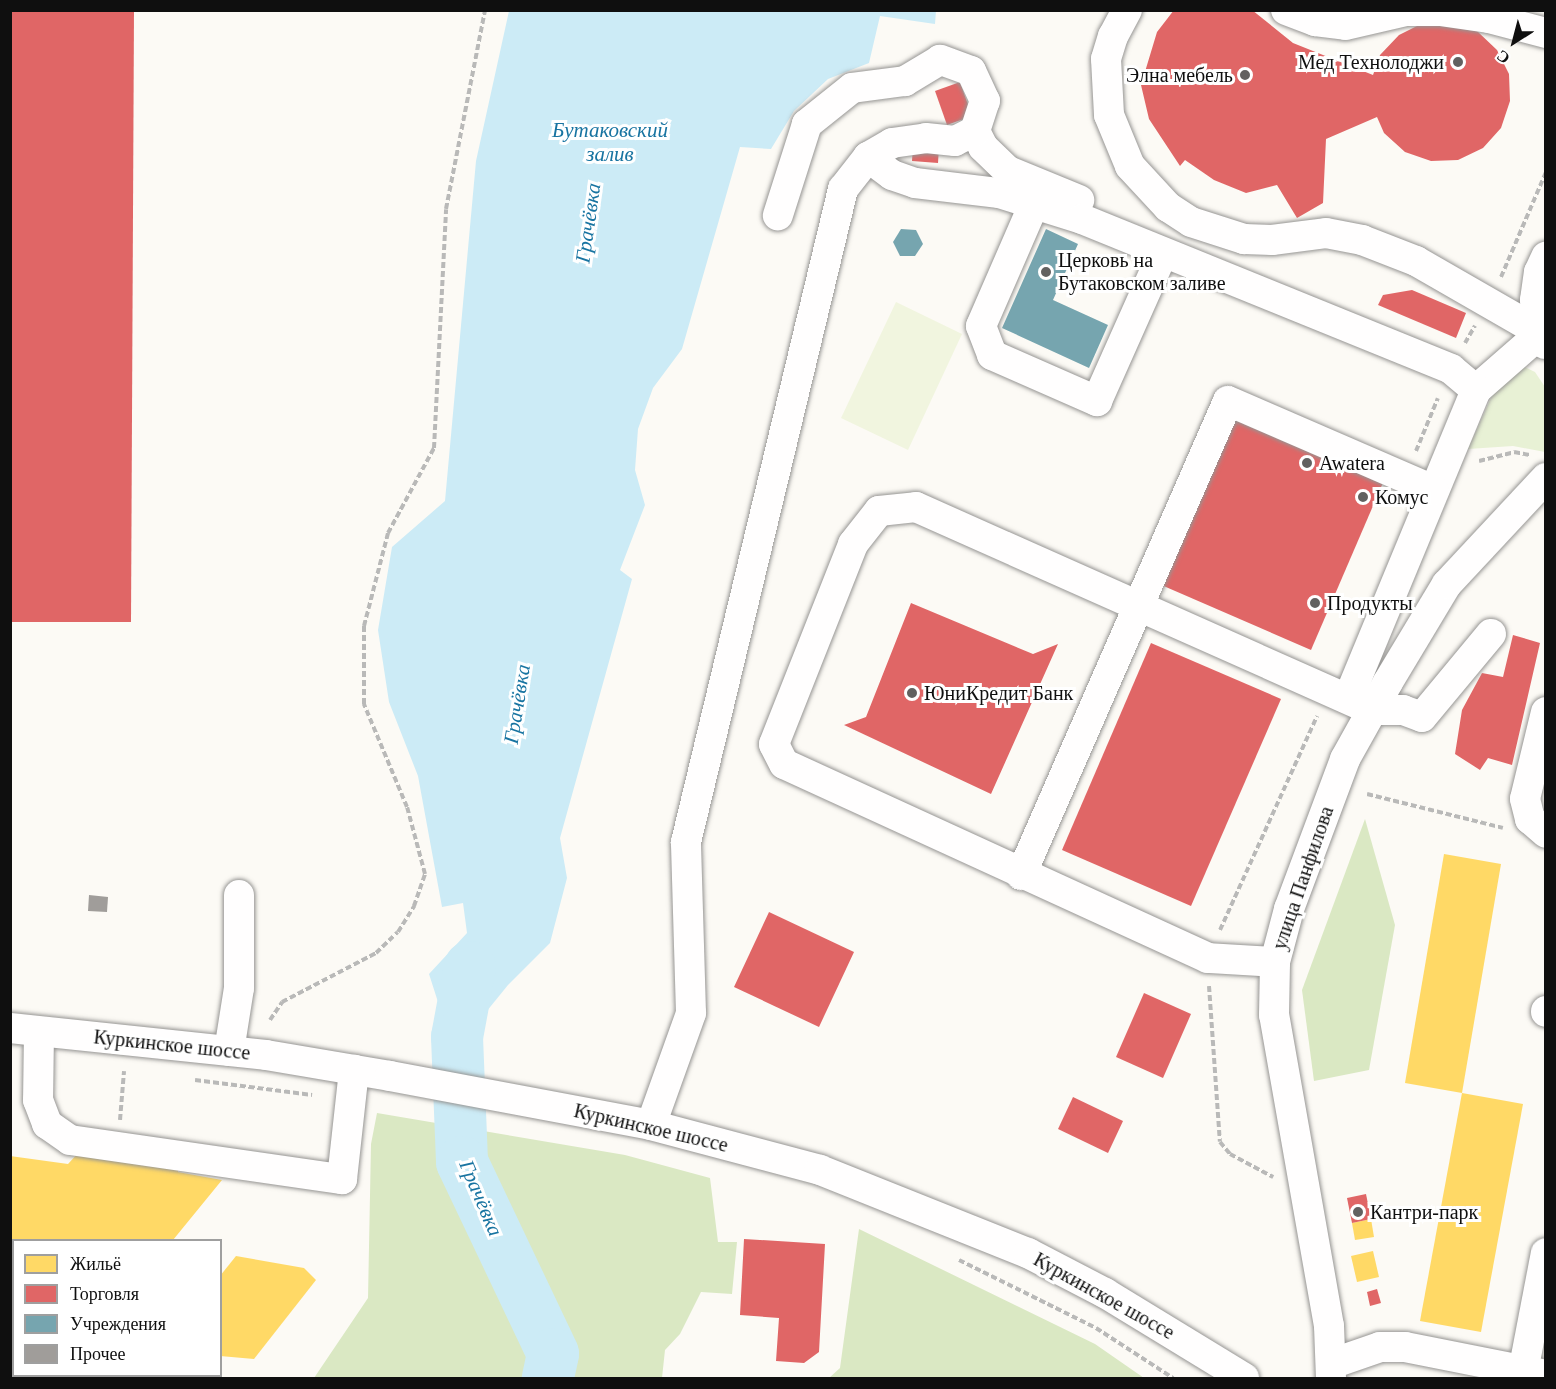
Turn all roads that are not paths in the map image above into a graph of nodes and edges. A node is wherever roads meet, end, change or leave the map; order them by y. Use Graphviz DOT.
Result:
graph roads {
  1 [pos="1127,10"];
  2 [pos="1286,10"];
  3 [pos="1545,33"];
  4 [pos="975,131"];
  5 [pos="868,157"];
  6 [pos="1034,204"];
  7 [pos="778,215"];
  8 [pos="1163,253"];
  9 [pos="1545,257"];
  10 [pos="1543,339"];
  11 [pos="1484,384"];
  12 [pos="1542,467"];
  13 [pos="1438,480"];
  14 [pos="1138,606"];
  15 [pos="1491,634"];
  16 [pos="1360,705"];
  17 [pos="1545,711"];
  18 [pos="1538,826"];
  19 [pos="1021,875"];
  20 [pos="238,895"];
  21 [pos="1275,962"];
  22 [pos="25,1030"];
  23 [pos="229,1051"];
  24 [pos="354,1070"];
  25 [pos="651,1125"];
  26 [pos="1545,1253"];
  27 [pos="1331,1371"];
  28 [pos="1534,1373"];
  29 [pos="1244,1378"];
  1 -- 10 [label="street"];
  2 -- 3 [label="street"];
  4 -- 5 [label="street"];
  4 -- 7 [label="street"];
  4 -- 11 [label="street"];
  5 -- 6 [label="street"];
  5 -- 25 [label="street"];
  6 -- 8 [label="street"];
  6 -- 8 [label="street"];
  8 -- 11 [label="street"];
  9 -- 10 [label="street"];
  10 -- 11 [label="street"];
  11 -- 13 [label="street"];
  12 -- 16 [label="street, улица Панфилова"];
  13 -- 14 [label="street"];
  13 -- 16 [label="street"];
  14 -- 16 [label="street"];
  14 -- 19 [label="street"];
  14 -- 19 [label="street"];
  15 -- 16 [label="street"];
  16 -- 21 [label="street, улица Панфилова"];
  17 -- 18 [label="street"];
  19 -- 21 [label="street"];
  20 -- 23 [label="street"];
  21 -- 27 [label="street, улица Панфилова"];
  22 -- 23 [label="street, Куркинское шоссе"];
  22 -- 24 [label="street"];
  23 -- 24 [label="street, Куркинское шоссе"];
  24 -- 25 [label="street, Куркинское шоссе"];
  25 -- 29 [label="street, Куркинское шоссе"];
  26 -- 28 [label="street"];
  27 -- 28 [label="street"];
}
